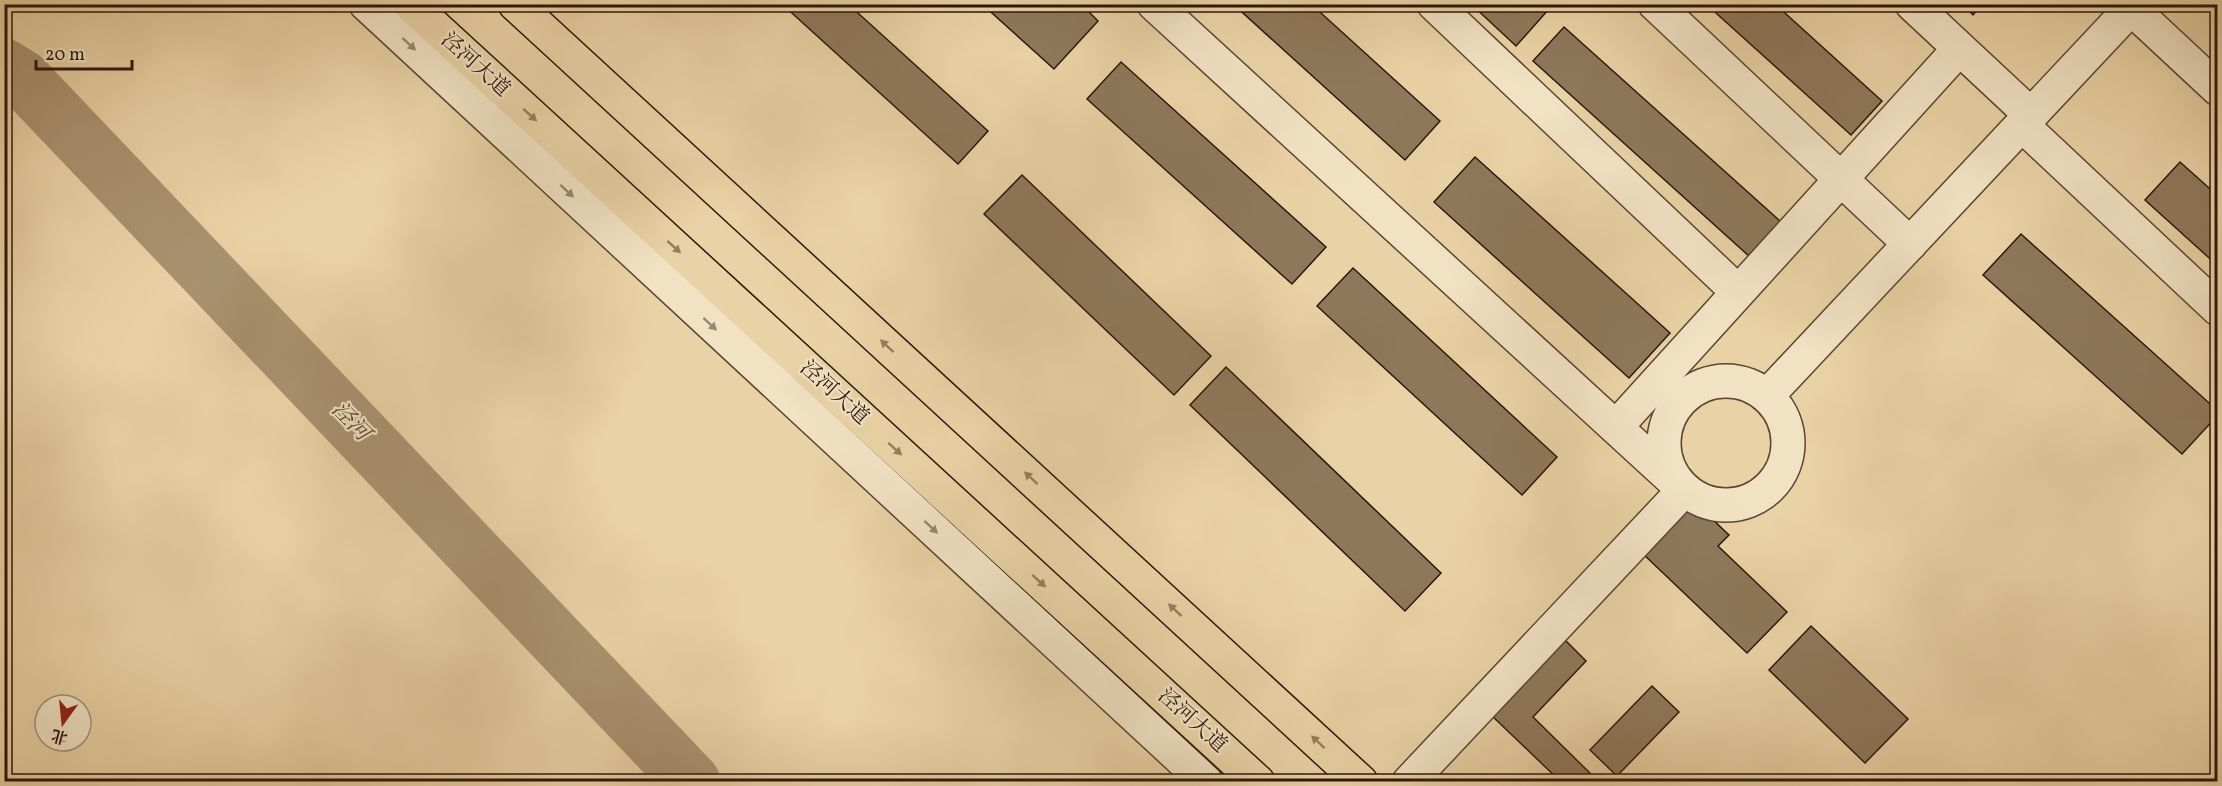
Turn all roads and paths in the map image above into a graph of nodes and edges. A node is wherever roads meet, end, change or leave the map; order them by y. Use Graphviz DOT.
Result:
graph roads {
  1 [pos="366,4"];
  2 [pos="410,4"];
  3 [pos="515,4"];
  4 [pos="1154,4"];
  5 [pos="1434,4"];
  6 [pos="1654,4"];
  7 [pos="1912,4"];
  8 [pos="2133,6"];
  9 [pos="539,19"];
  10 [pos="1959,49"];
  11 [pos="2217,89"];
  12 [pos="2026,120"];
  13 [pos="1842,180"];
  14 [pos="1910,244"];
  15 [pos="1738,292"];
  16 [pos="2217,309"];
  17 [pos="1767,396"];
  18 [pos="1616,427"];
  19 [pos="1684,490"];
  20 [pos="1206,782"];
  21 [pos="1258,782"];
  22 [pos="1361,782"];
  23 [pos="1409,782"];
  1 -- 20 [label="street, one-way"];
  2 -- 21 [label="main road, 泾河大道, one-way"];
  3 -- 9 [label="main road"];
  4 -- 18 [label="street"];
  5 -- 15 [label="street"];
  6 -- 13 [label="street"];
  7 -- 10 [label="street"];
  8 -- 11 [label="street"];
  8 -- 12 [label="street"];
  22 -- 9 [label="main road, one-way"];
  10 -- 12 [label="street"];
  10 -- 13 [label="street"];
  12 -- 14 [label="street"];
  12 -- 16 [label="street"];
  13 -- 14 [label="street"];
  13 -- 15 [label="street"];
  14 -- 17 [label="street"];
  15 -- 18 [label="street"];
  17 -- 19 [label="street"];
  17 -- 19 [label="street"];
  18 -- 19 [label="street"];
  19 -- 23 [label="street"];
}
